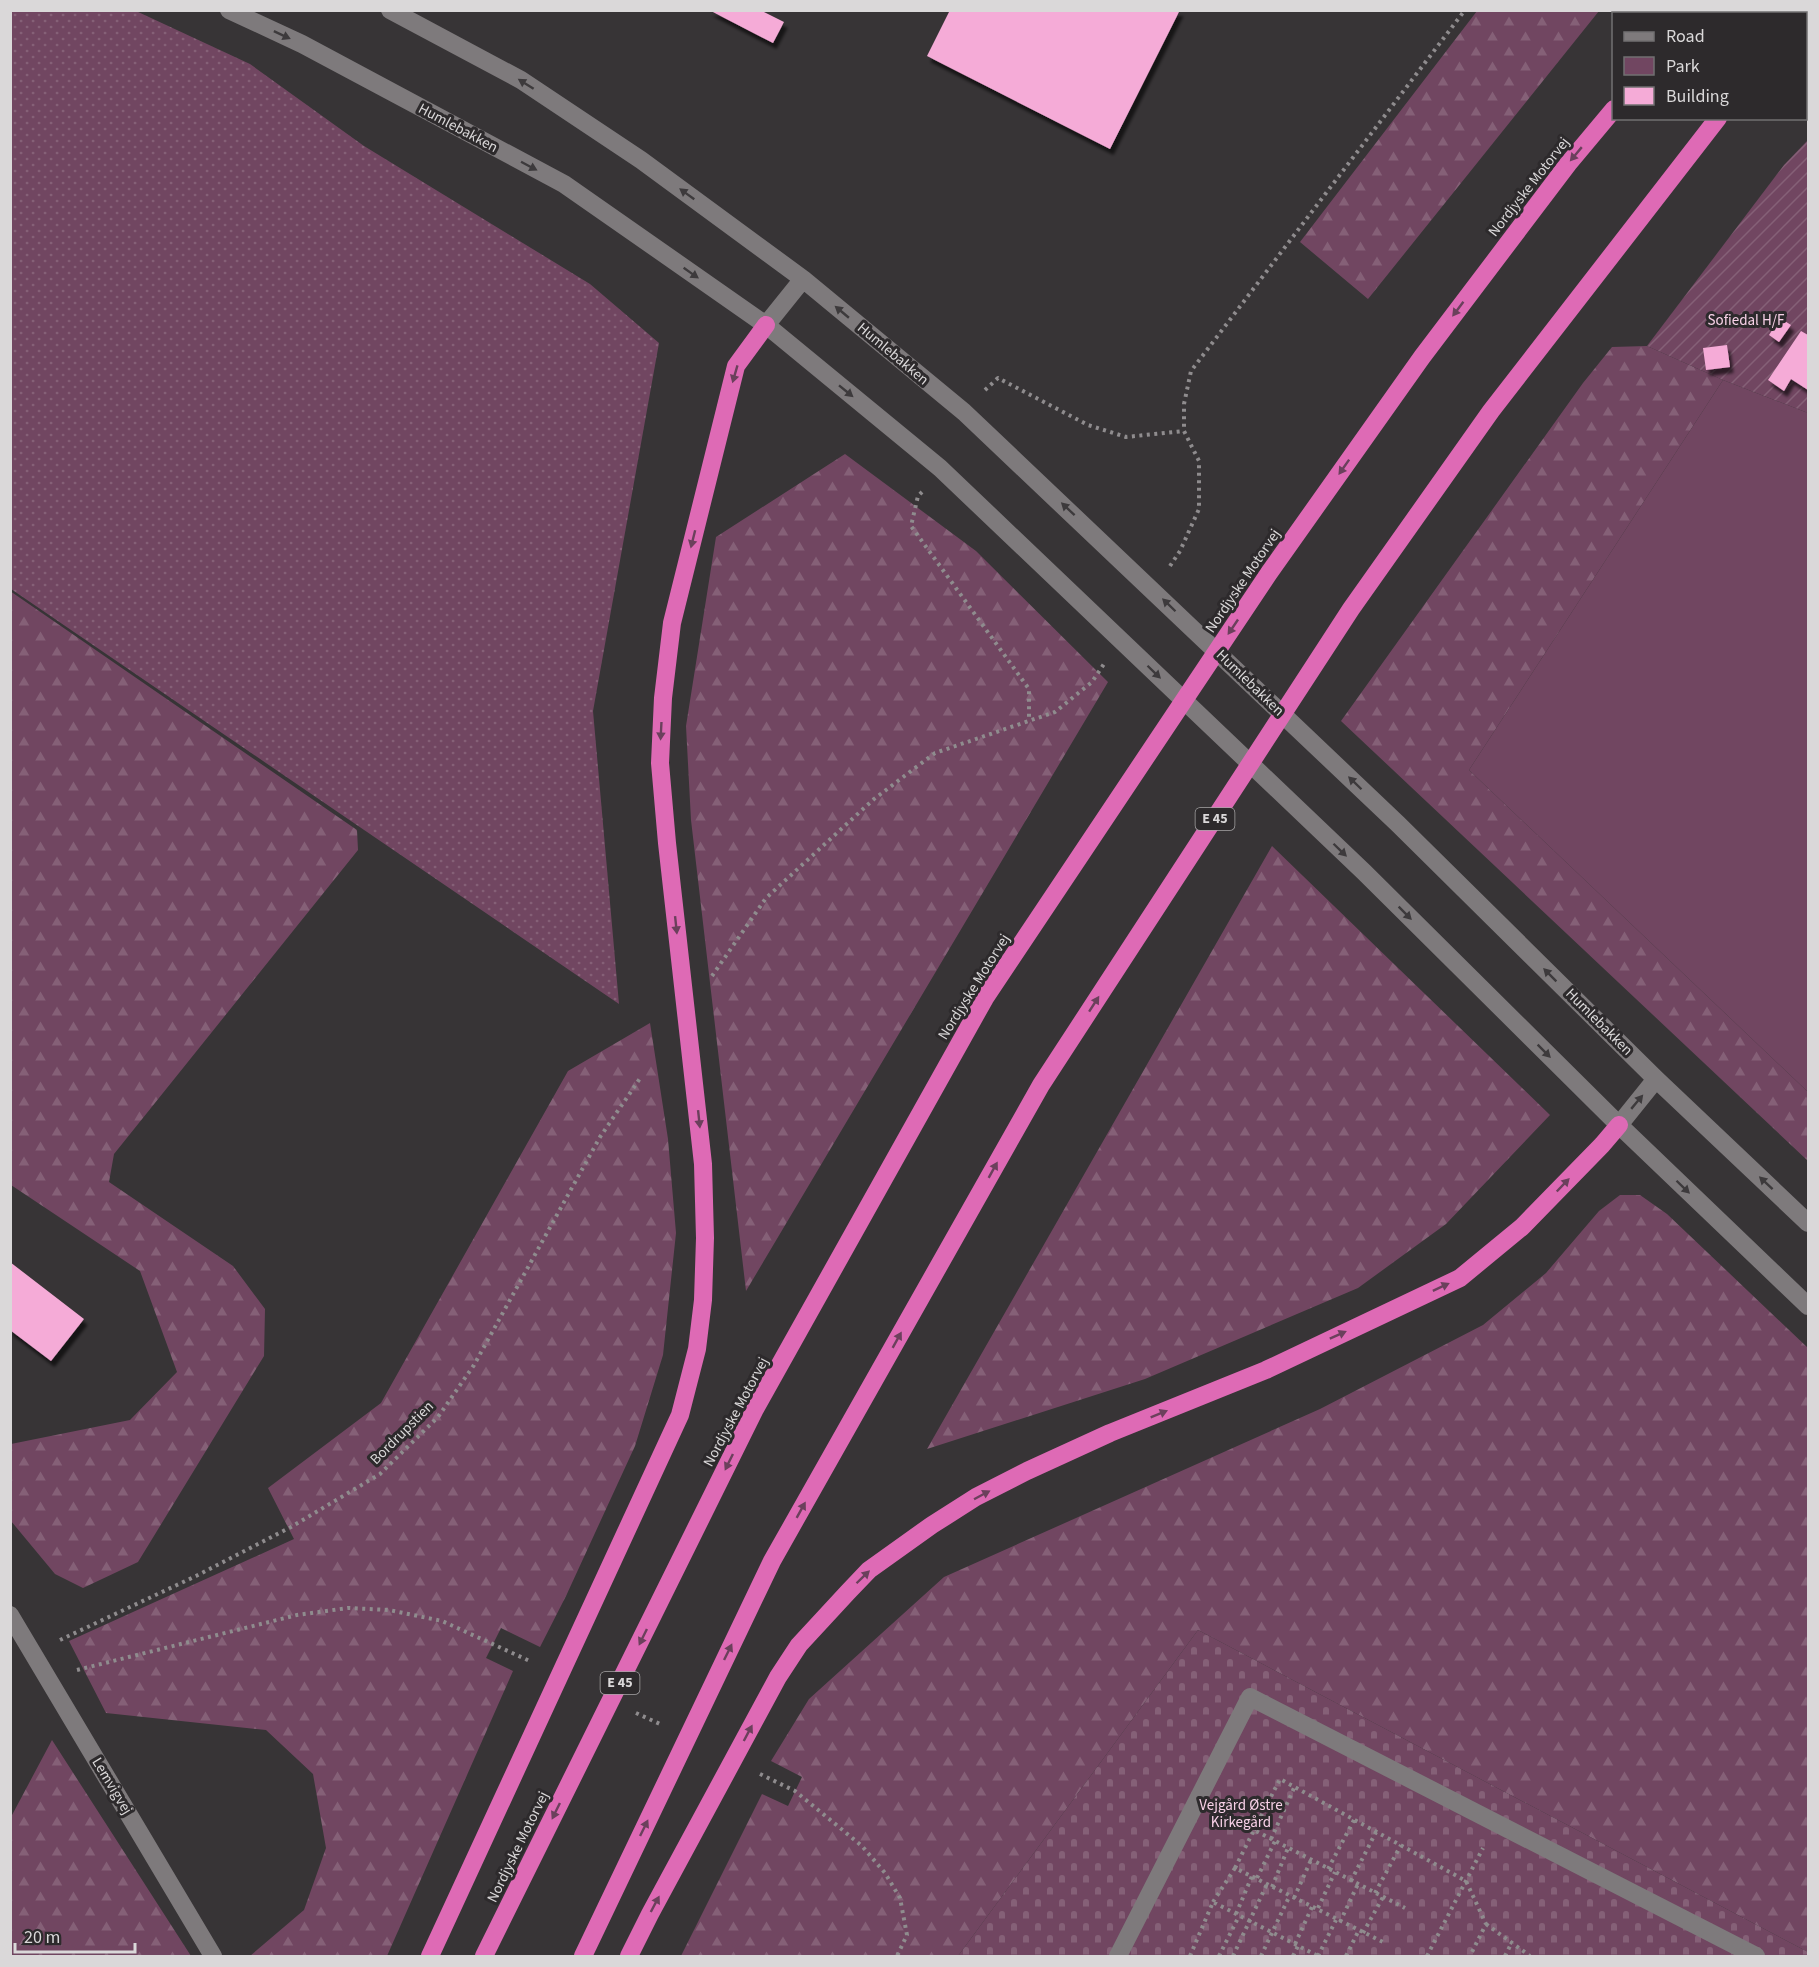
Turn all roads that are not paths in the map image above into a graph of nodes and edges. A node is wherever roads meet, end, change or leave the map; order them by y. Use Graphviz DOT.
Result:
graph roads {
  1 [pos="229,10"];
  2 [pos="390,10"];
  3 [pos="1612,111"];
  4 [pos="1716,120"];
  5 [pos="803,279"];
  6 [pos="766,325"];
  7 [pos="1656,1079"];
  8 [pos="1618,1125"];
  9 [pos="1809,1223"];
  10 [pos="1809,1306"];
  11 [pos="10,1615"];
  12 [pos="213,1956"];
  13 [pos="430,1956"];
  14 [pos="484,1956"];
  15 [pos="583,1956"];
  16 [pos="629,1956"];
  17 [pos="1118,1956"];
  18 [pos="1756,1956"];
  1 -- 6 [label="street, Humlebakken, one-way"];
  5 -- 2 [label="street, Humlebakken, one-way"];
  3 -- 14 [label="highway, Nordjyske Motorvej / E 45, one-way"];
  15 -- 4 [label="highway, E 45, one-way"];
  5 -- 6 [label="street"];
  7 -- 5 [label="street, Humlebakken, one-way"];
  6 -- 8 [label="street, Humlebakken, one-way"];
  6 -- 13 [label="highway, one-way"];
  8 -- 7 [label="street, one-way"];
  9 -- 7 [label="street, Humlebakken, one-way"];
  8 -- 10 [label="street, Humlebakken, one-way"];
  16 -- 8 [label="highway, one-way"];
  11 -- 12 [label="street, Lemvigvej"];
  17 -- 18 [label="street"];
}
